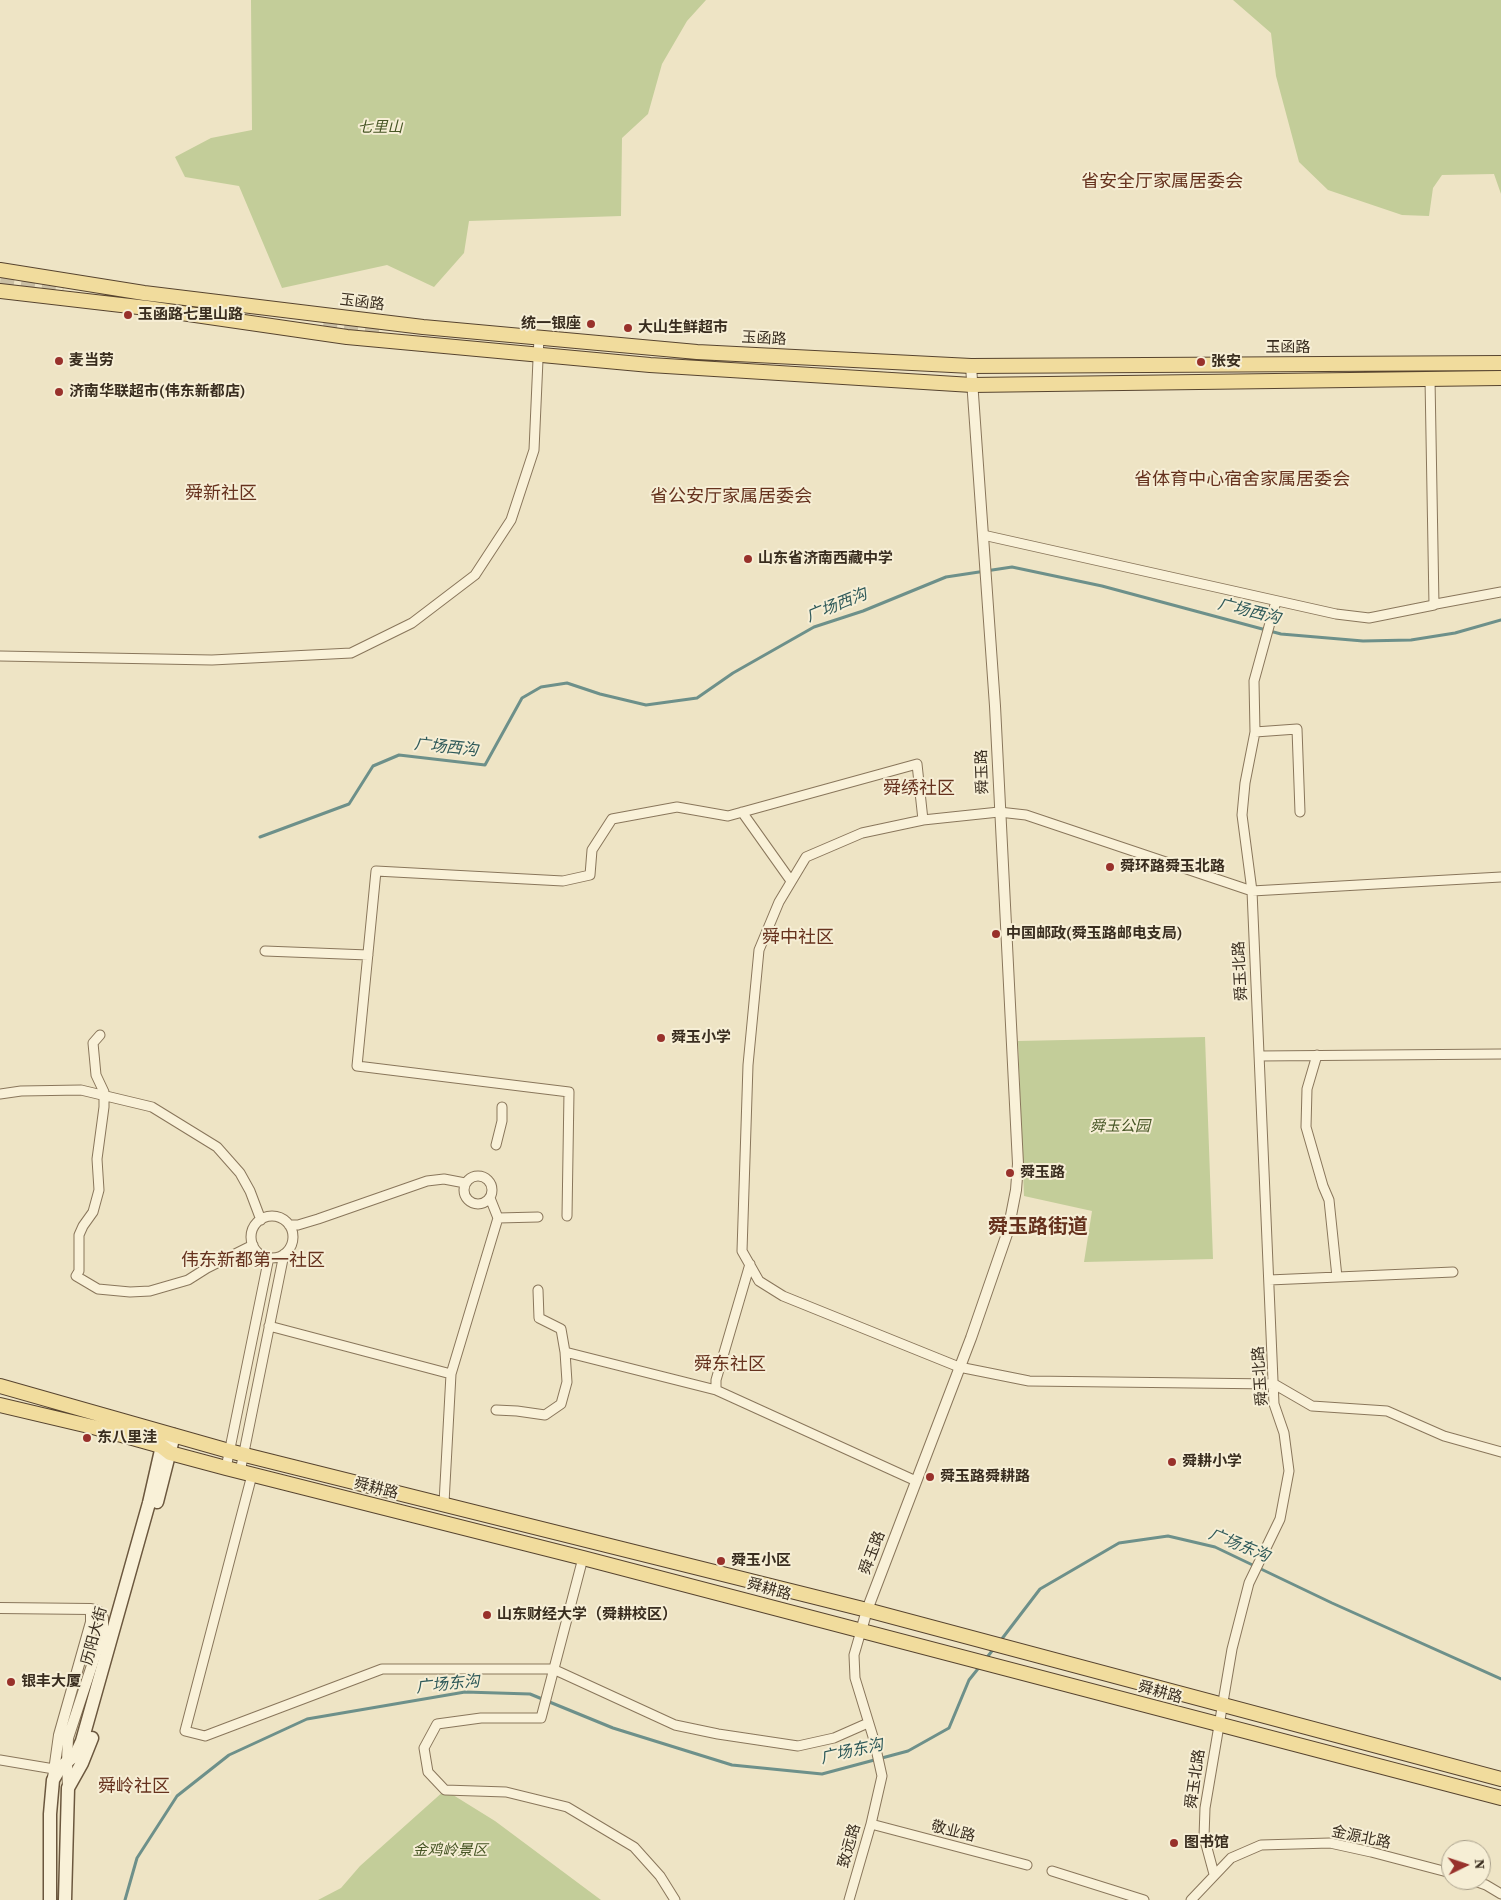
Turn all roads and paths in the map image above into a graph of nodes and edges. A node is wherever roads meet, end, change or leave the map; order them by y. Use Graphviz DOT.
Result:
graph roads {
  1 [pos="0,270"];
  2 [pos="0,291"];
  3 [pos="539,338"];
  4 [pos="537,355"];
  5 [pos="1501,363"];
  6 [pos="971,366"];
  7 [pos="1501,378"];
  8 [pos="1430,379"];
  9 [pos="972,384"];
  10 [pos="983,535"];
  11 [pos="1501,592"];
  12 [pos="1276,601"];
  13 [pos="1436,604"];
  14 [pos="0,656"];
  15 [pos="1255,732"];
  16 [pos="742,812"];
  17 [pos="999,812"];
  18 [pos="1300,812"];
  19 [pos="923,820"];
  20 [pos="1501,877"];
  21 [pos="791,881"];
  22 [pos="1252,890"];
  23 [pos="265,951"];
  24 [pos="368,955"];
  25 [pos="100,1036"];
  26 [pos="1501,1054"];
  27 [pos="1317,1055"];
  28 [pos="1259,1056"];
  29 [pos="0,1094"];
  30 [pos="104,1096"];
  31 [pos="502,1107"];
  32 [pos="496,1145"];
  33 [pos="465,1183"];
  34 [pos="490,1198"];
  35 [pos="568,1216"];
  36 [pos="538,1217"];
  37 [pos="498,1218"];
  38 [pos="260,1220"];
  39 [pos="289,1225"];
  40 [pos="253,1245"];
  41 [pos="284,1254"];
  42 [pos="269,1258"];
  43 [pos="750,1264"];
  44 [pos="1454,1272"];
  45 [pos="1337,1277"];
  46 [pos="1269,1280"];
  47 [pos="538,1290"];
  48 [pos="269,1326"];
  49 [pos="565,1352"];
  50 [pos="960,1367"];
  51 [pos="451,1374"];
  52 [pos="1274,1384"];
  53 [pos="0,1386"];
  54 [pos="716,1390"];
  55 [pos="0,1405"];
  56 [pos="496,1410"];
  57 [pos="169,1434"];
  58 [pos="166,1450"];
  59 [pos="229,1451"];
  60 [pos="1501,1452"];
  61 [pos="244,1453"];
  62 [pos="226,1468"];
  63 [pos="246,1473"];
  64 [pos="916,1480"];
  65 [pos="444,1503"];
  66 [pos="583,1558"];
  67 [pos="0,1608"];
  68 [pos="91,1609"];
  69 [pos="867,1610"];
  70 [pos="861,1631"];
  71 [pos="553,1669"];
  72 [pos="1222,1706"];
  73 [pos="868,1723"];
  74 [pos="1219,1725"];
  75 [pos="0,1760"];
  76 [pos="67,1762"];
  77 [pos="54,1774"];
  78 [pos="1501,1779"];
  79 [pos="68,1788"];
  80 [pos="1501,1798"];
  81 [pos="871,1824"];
  82 [pos="1028,1865"];
  83 [pos="1441,1870"];
  84 [pos="1052,1871"];
  85 [pos="1214,1874"];
  86 [pos="50,1900"];
  87 [pos="65,1900"];
  88 [pos="675,1900"];
  89 [pos="849,1900"];
  90 [pos="1144,1900"];
  91 [pos="1191,1900"];
  1 -- 3 [label="main road, 玉函路"];
  2 -- 4 [label="main road"];
  3 -- 4 [label="street"];
  3 -- 6 [label="main road, 玉函路"];
  4 -- 9 [label="main road"];
  4 -- 14 [label="street"];
  5 -- 6 [label="main road, 玉函路"];
  6 -- 9 [label="street, 舜玉路"];
  7 -- 8 [label="main road"];
  8 -- 9 [label="main road"];
  8 -- 12 [label="street"];
  9 -- 10 [label="street, 舜玉路"];
  10 -- 12 [label="street"];
  10 -- 17 [label="street, 舜玉路"];
  11 -- 13 [label="street"];
  12 -- 15 [label="street, 舜玉北路"];
  15 -- 18 [label="street"];
  15 -- 22 [label="street, 舜玉北路"];
  16 -- 19 [label="street"];
  16 -- 21 [label="street"];
  16 -- 24 [label="street"];
  17 -- 19 [label="street"];
  17 -- 22 [label="street"];
  17 -- 50 [label="street, 舜玉路"];
  19 -- 21 [label="street"];
  20 -- 22 [label="street"];
  21 -- 43 [label="street"];
  22 -- 28 [label="street, 舜玉北路"];
  23 -- 24 [label="street"];
  24 -- 35 [label="street"];
  25 -- 30 [label="street"];
  26 -- 27 [label="street"];
  27 -- 28 [label="street"];
  27 -- 45 [label="street"];
  28 -- 46 [label="street, 舜玉北路"];
  29 -- 30 [label="street"];
  30 -- 38 [label="street"];
  30 -- 40 [label="street"];
  31 -- 32 [label="street"];
  33 -- 34 [label="street"];
  33 -- 34 [label="street"];
  33 -- 39 [label="street"];
  34 -- 37 [label="street"];
  36 -- 37 [label="street"];
  37 -- 51 [label="street"];
  38 -- 39 [label="street"];
  38 -- 40 [label="street"];
  39 -- 41 [label="street"];
  40 -- 42 [label="street"];
  41 -- 42 [label="street"];
  41 -- 48 [label="street"];
  42 -- 59 [label="street"];
  43 -- 50 [label="street"];
  43 -- 54 [label="street"];
  44 -- 45 [label="street"];
  45 -- 46 [label="street"];
  46 -- 52 [label="street, 舜玉北路"];
  47 -- 49 [label="street"];
  48 -- 51 [label="street"];
  48 -- 61 [label="street"];
  49 -- 54 [label="street"];
  49 -- 56 [label="street"];
  50 -- 52 [label="street"];
  50 -- 64 [label="street, 舜玉路"];
  51 -- 65 [label="street"];
  52 -- 60 [label="street"];
  52 -- 72 [label="street, 舜玉北路"];
  53 -- 57 [label="main road, 舜耕路"];
  54 -- 64 [label="street"];
  55 -- 58 [label="main road, 舜耕路"];
  57 -- 58 [label="main road, 历阳大街"];
  57 -- 59 [label="main road, 舜耕路"];
  58 -- 62 [label="main road, 舜耕路"];
  58 -- 76 [label="main road, 历阳大街"];
  58 -- 79 [label="main road, 历阳大街"];
  59 -- 61 [label="main road, 舜耕路"];
  59 -- 62 [label="street"];
  61 -- 63 [label="street"];
  61 -- 65 [label="main road, 舜耕路"];
  62 -- 63 [label="main road, 舜耕路"];
  63 -- 66 [label="main road, 舜耕路"];
  63 -- 71 [label="street"];
  64 -- 69 [label="street, 舜玉路"];
  65 -- 69 [label="main road, 舜耕路"];
  66 -- 70 [label="main road, 舜耕路"];
  66 -- 71 [label="street"];
  67 -- 68 [label="street"];
  68 -- 76 [label="street"];
  68 -- 77 [label="street"];
  69 -- 70 [label="street, 舜玉路"];
  69 -- 72 [label="main road, 舜耕路"];
  70 -- 73 [label="street"];
  70 -- 74 [label="main road, 舜耕路"];
  71 -- 73 [label="street"];
  71 -- 88 [label="street"];
  72 -- 74 [label="street, 舜玉北路"];
  72 -- 78 [label="main road, 舜耕路"];
  73 -- 81 [label="street, 致远路"];
  74 -- 80 [label="main road, 舜耕路"];
  74 -- 85 [label="street, 舜玉北路"];
  75 -- 77 [label="street"];
  76 -- 77 [label="main road, 历阳大街"];
  76 -- 79 [label="street"];
  77 -- 86 [label="main road"];
  79 -- 87 [label="main road, 历阳大街"];
  81 -- 82 [label="street, 敬业路"];
  81 -- 89 [label="street, 致远路"];
  83 -- 85 [label="street, 金源北路"];
  84 -- 90 [label="street"];
  85 -- 91 [label="street, 金源北路"];
}
